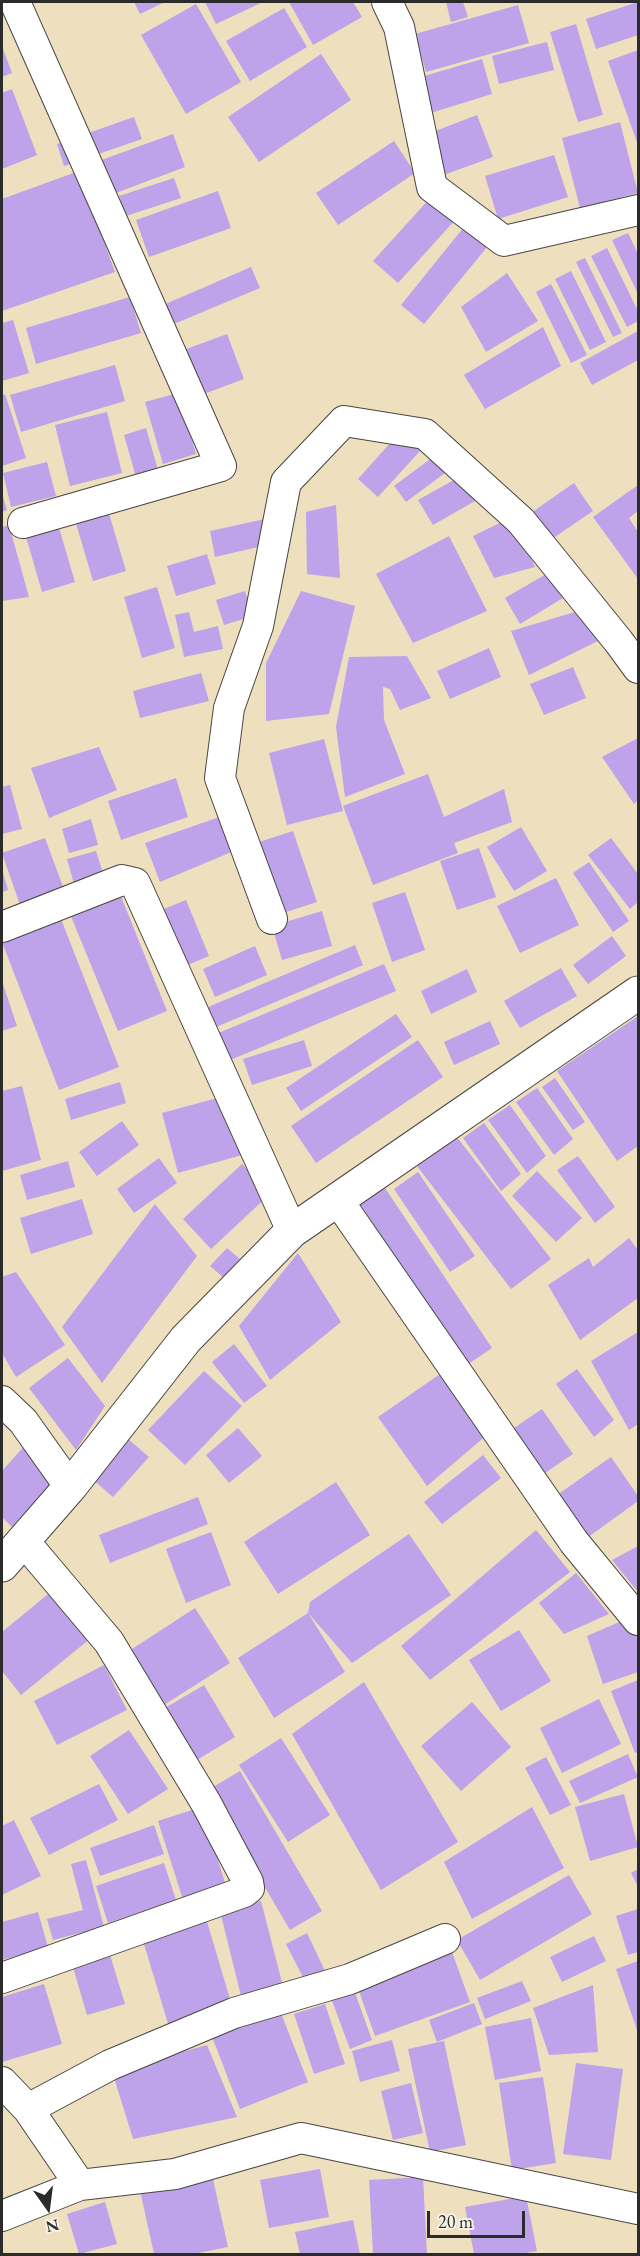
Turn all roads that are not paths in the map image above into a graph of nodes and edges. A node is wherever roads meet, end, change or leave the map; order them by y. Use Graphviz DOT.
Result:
graph roads {
  1 [pos="15,2"];
  2 [pos="387,2"];
  3 [pos="639,210"];
  4 [pos="23,523"];
  5 [pos="639,669"];
  6 [pos="272,919"];
  7 [pos="2,927"];
  8 [pos="639,993"];
  9 [pos="337,1198"];
  10 [pos="292,1231"];
  11 [pos="2,1401"];
  12 [pos="70,1487"];
  13 [pos="23,1540"];
  14 [pos="2,1565"];
  15 [pos="639,1620"];
  16 [pos="445,1939"];
  17 [pos="2,1978"];
  18 [pos="2,2082"];
  19 [pos="28,2109"];
  20 [pos="80,2185"];
  21 [pos="639,2210"];
  22 [pos="2,2216"];
  1 -- 4 [label="street"];
  2 -- 3 [label="street"];
  5 -- 6 [label="street"];
  7 -- 10 [label="street"];
  8 -- 9 [label="street"];
  9 -- 10 [label="street"];
  9 -- 15 [label="street"];
  10 -- 12 [label="street"];
  11 -- 12 [label="street"];
  12 -- 13 [label="street"];
  13 -- 14 [label="street"];
  13 -- 17 [label="street"];
  16 -- 19 [label="street"];
  18 -- 19 [label="street"];
  19 -- 20 [label="street"];
  20 -- 21 [label="street"];
  20 -- 22 [label="street"];
}
